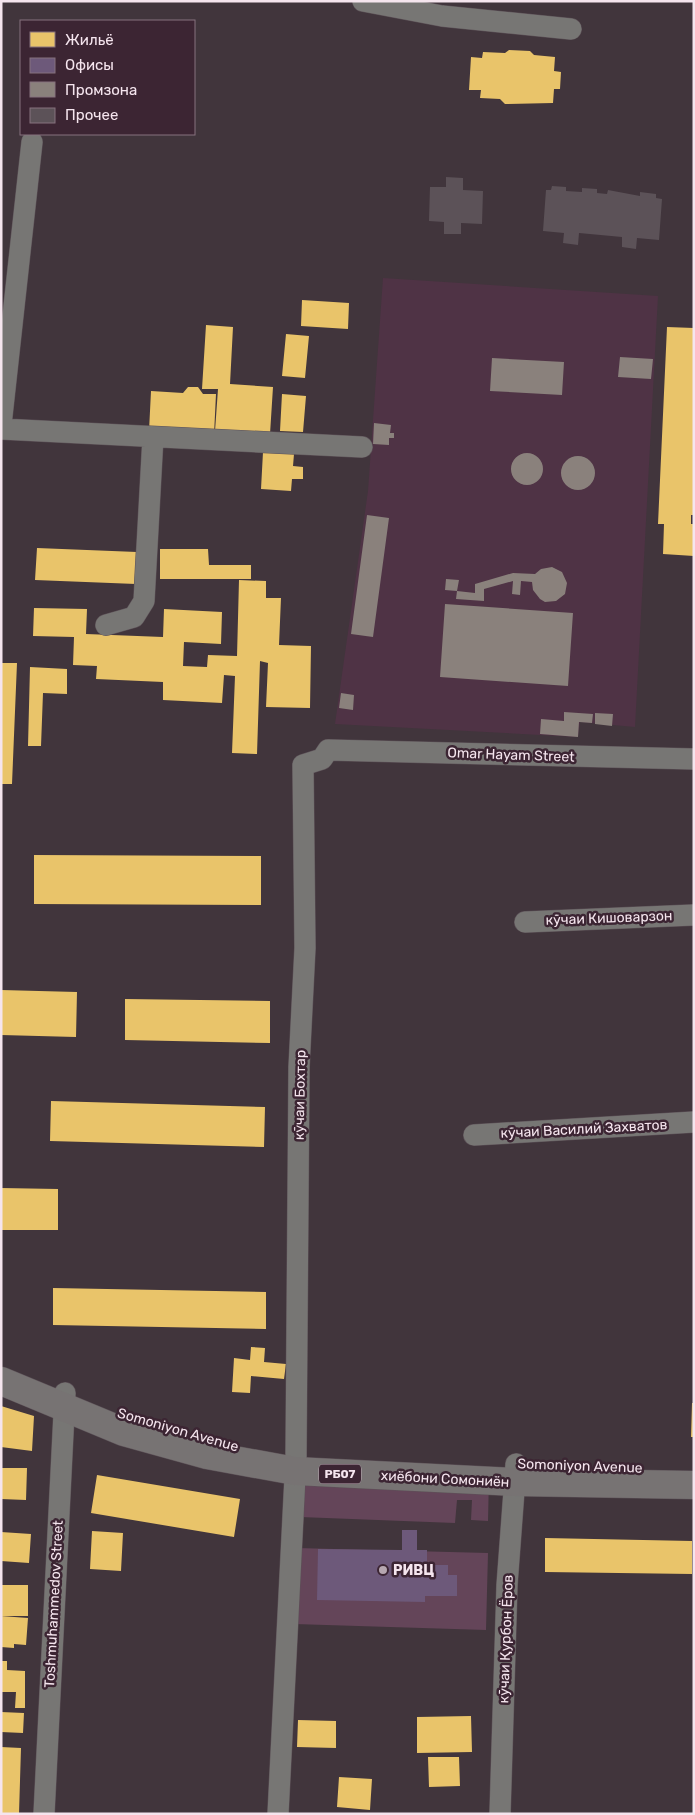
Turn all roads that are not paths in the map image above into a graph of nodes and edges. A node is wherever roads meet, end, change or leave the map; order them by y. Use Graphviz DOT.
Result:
graph roads {
  1 [pos="363,1"];
  2 [pos="445,9"];
  3 [pos="572,29"];
  4 [pos="32,142"];
  5 [pos="8,293"];
  6 [pos="1,425"];
  7 [pos="1,429"];
  8 [pos="153,437"];
  9 [pos="362,447"];
  10 [pos="106,625"];
  11 [pos="328,750"];
  12 [pos="694,759"];
  13 [pos="694,915"];
  14 [pos="525,922"];
  15 [pos="694,1122"];
  16 [pos="474,1135"];
  17 [pos="1,1366"];
  18 [pos="1,1381"];
  19 [pos="64,1401"];
  20 [pos="295,1464"];
  21 [pos="694,1469"];
  22 [pos="516,1473"];
  23 [pos="694,1485"];
  24 [pos="44,1814"];
  25 [pos="278,1814"];
  26 [pos="500,1814"];
  1 -- 2 [label="street"];
  2 -- 3 [label="street"];
  4 -- 5 [label="street"];
  5 -- 6 [label="street"];
  7 -- 8 [label="street"];
  8 -- 9 [label="street"];
  8 -- 10 [label="street"];
  11 -- 12 [label="street, Omar Hayam Street"];
  11 -- 20 [label="street, кӯчаи Бохтар"];
  13 -- 14 [label="street, кӯчаи Кишоварзон"];
  15 -- 16 [label="street, кӯчаи Василий Захватов"];
  17 -- 19 [label="highway, Somoniyon Avenue / РБ07"];
  18 -- 19 [label="highway, РБ07"];
  19 -- 20 [label="highway, Somoniyon Avenue / РБ07"];
  19 -- 24 [label="street, Toshmuhammedov Street"];
  20 -- 22 [label="highway, Somoniyon Avenue / РБ07"];
  20 -- 25 [label="street"];
  21 -- 22 [label="highway, Somoniyon Avenue / РБ07"];
  22 -- 23 [label="highway, хиёбони Сомониён / РБ07"];
  22 -- 26 [label="street, кӯчаи Қурбон Ёров"];
}
